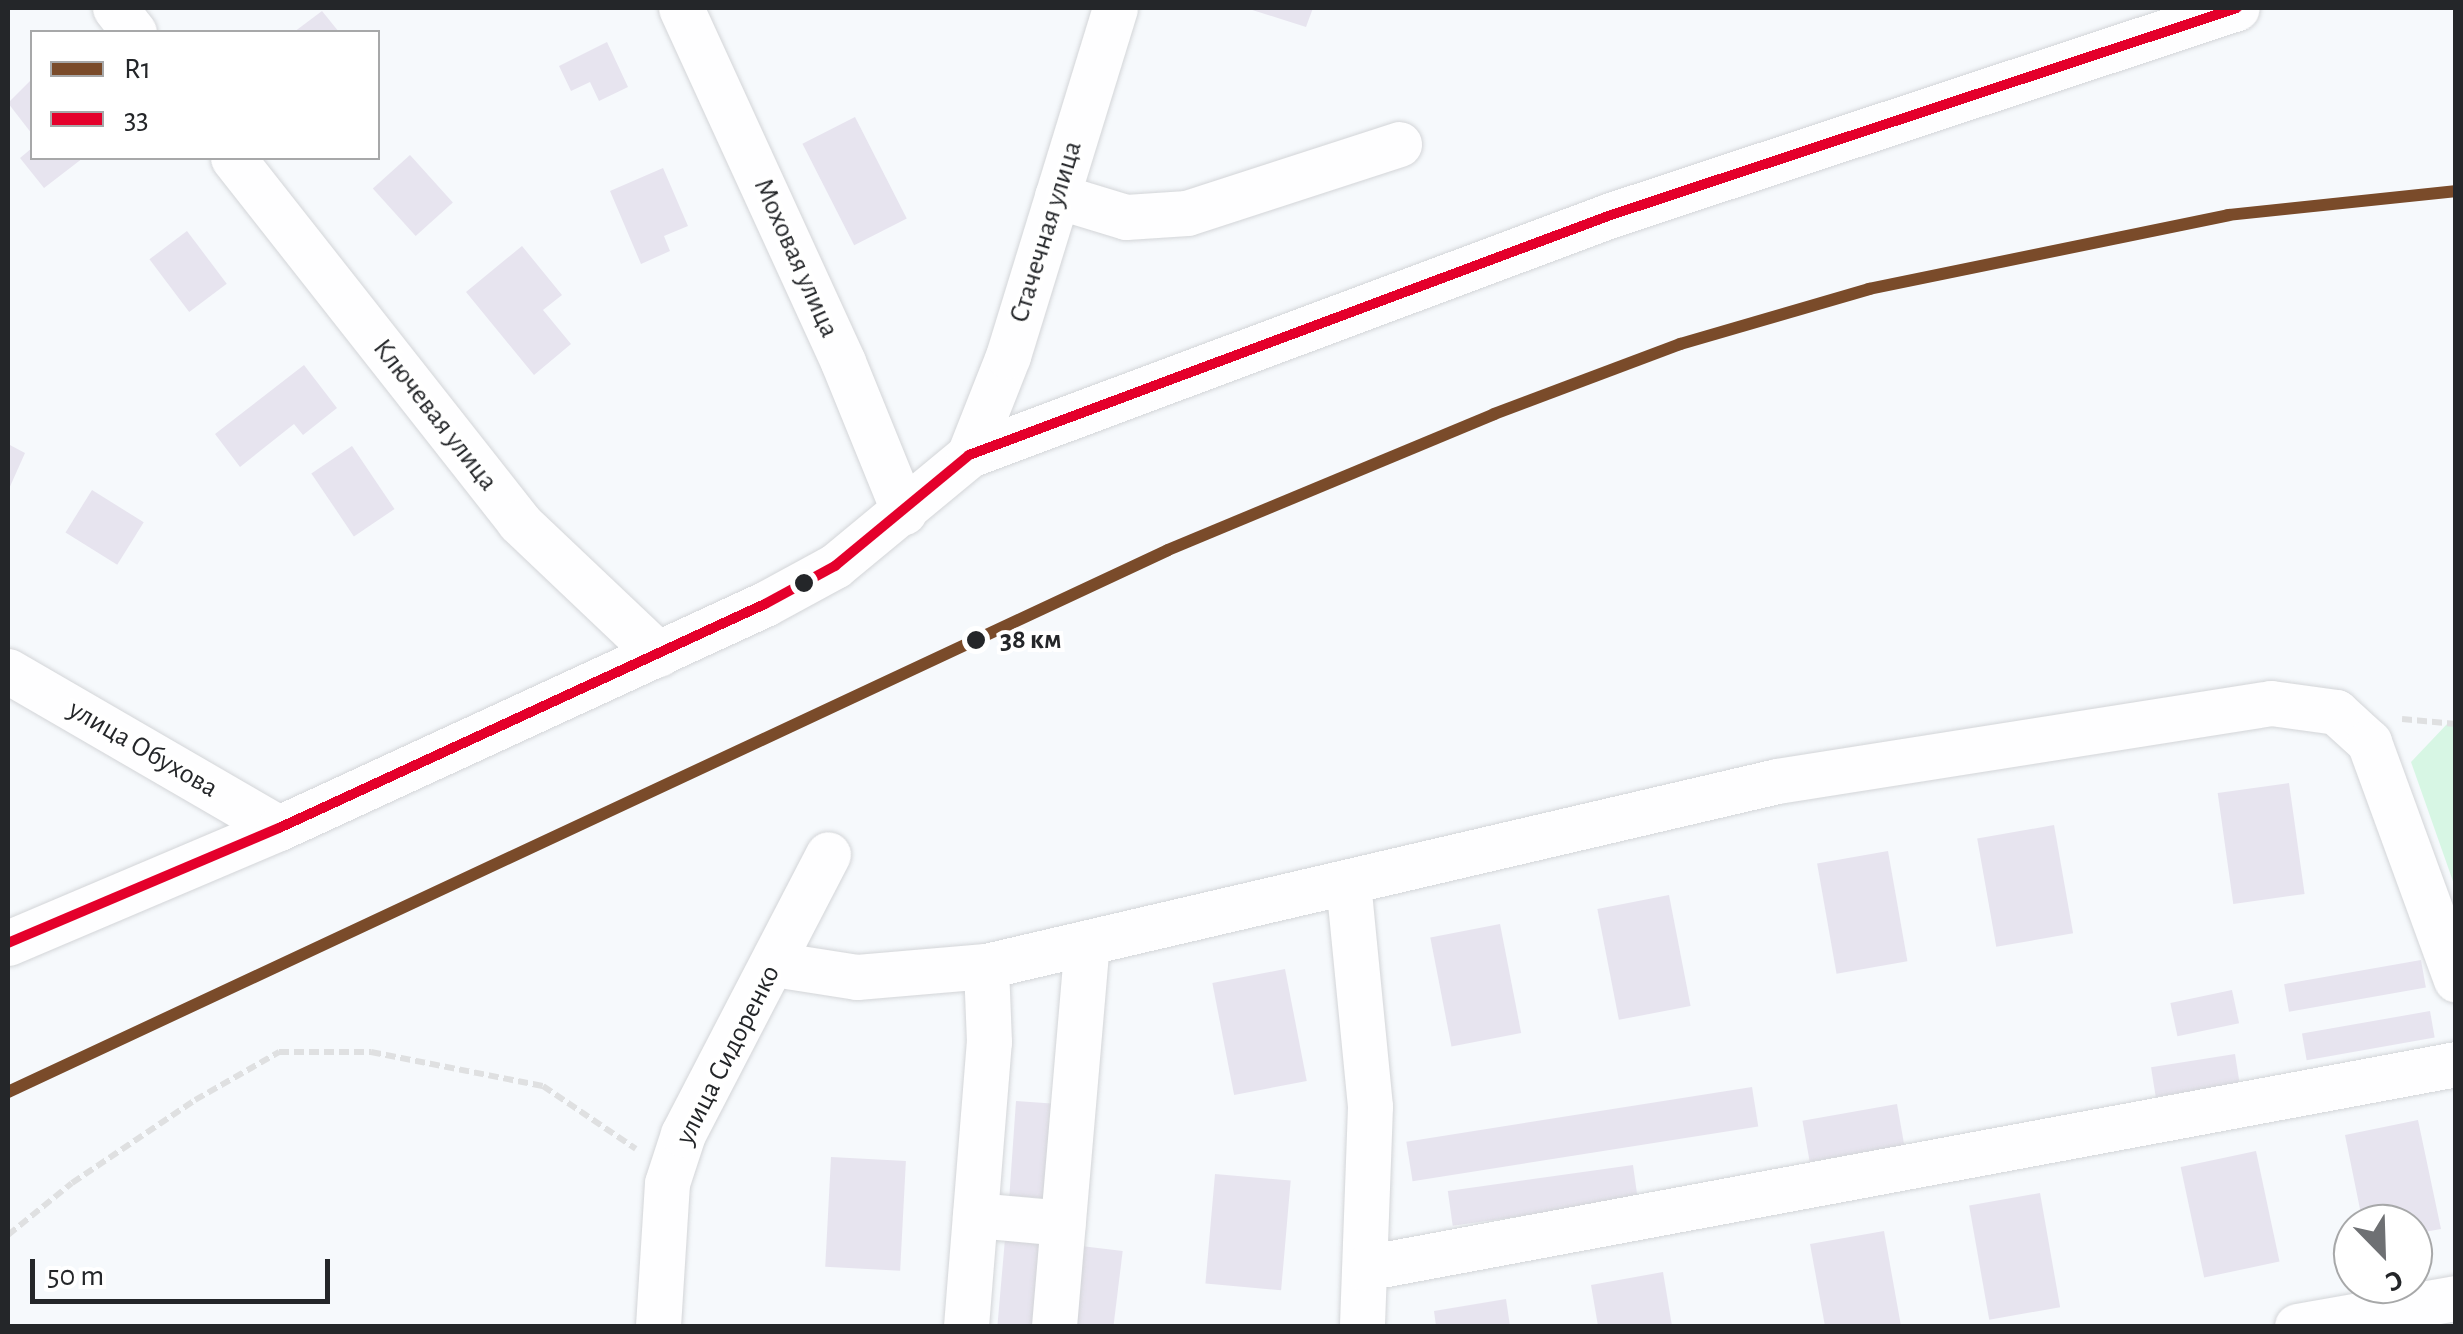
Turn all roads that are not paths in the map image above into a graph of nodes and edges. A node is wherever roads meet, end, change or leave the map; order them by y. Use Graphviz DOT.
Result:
graph roads {
  1 [pos="114,8"];
  2 [pos="682,8"];
  3 [pos="1115,8"];
  4 [pos="2237,8"];
  5 [pos="132,30"];
  6 [pos="1399,144"];
  7 [pos="234,160"];
  8 [pos="1057,196"];
  9 [pos="969,455"];
  10 [pos="904,512"];
  11 [pos="658,654"];
  12 [pos="8,670"];
  13 [pos="278,828"];
  14 [pos="828,854"];
  15 [pos="1348,882"];
  16 [pos="8,943"];
  17 [pos="1088,943"];
  18 [pos="774,964"];
  19 [pos="986,966"];
  20 [pos="2456,980"];
  21 [pos="2456,1064"];
  22 [pos="975,1214"];
  23 [pos="1063,1223"];
  24 [pos="1366,1268"];
  25 [pos="2456,1298"];
  26 [pos="658,1326"];
  27 [pos="966,1326"];
  28 [pos="1054,1326"];
  29 [pos="1362,1326"];
  30 [pos="2297,1326"];
  1 -- 5 [label="street"];
  2 -- 10 [label="street, Моховая улица"];
  3 -- 8 [label="street, Стачечная улица"];
  4 -- 9 [label="street"];
  6 -- 8 [label="street"];
  7 -- 11 [label="street, Ключевая улица"];
  8 -- 9 [label="street, Стачечная улица"];
  9 -- 10 [label="street"];
  10 -- 11 [label="street"];
  11 -- 13 [label="street"];
  12 -- 13 [label="street, улица Обухова"];
  13 -- 16 [label="street"];
  14 -- 18 [label="street, улица Сидоренко"];
  15 -- 17 [label="street"];
  15 -- 20 [label="street"];
  15 -- 24 [label="street"];
  17 -- 19 [label="street"];
  17 -- 23 [label="street"];
  18 -- 19 [label="street"];
  18 -- 26 [label="street, улица Сидоренко"];
  19 -- 22 [label="street"];
  21 -- 24 [label="street"];
  22 -- 23 [label="street"];
  22 -- 27 [label="street"];
  23 -- 28 [label="street"];
  24 -- 29 [label="street"];
  25 -- 30 [label="street"];
}
